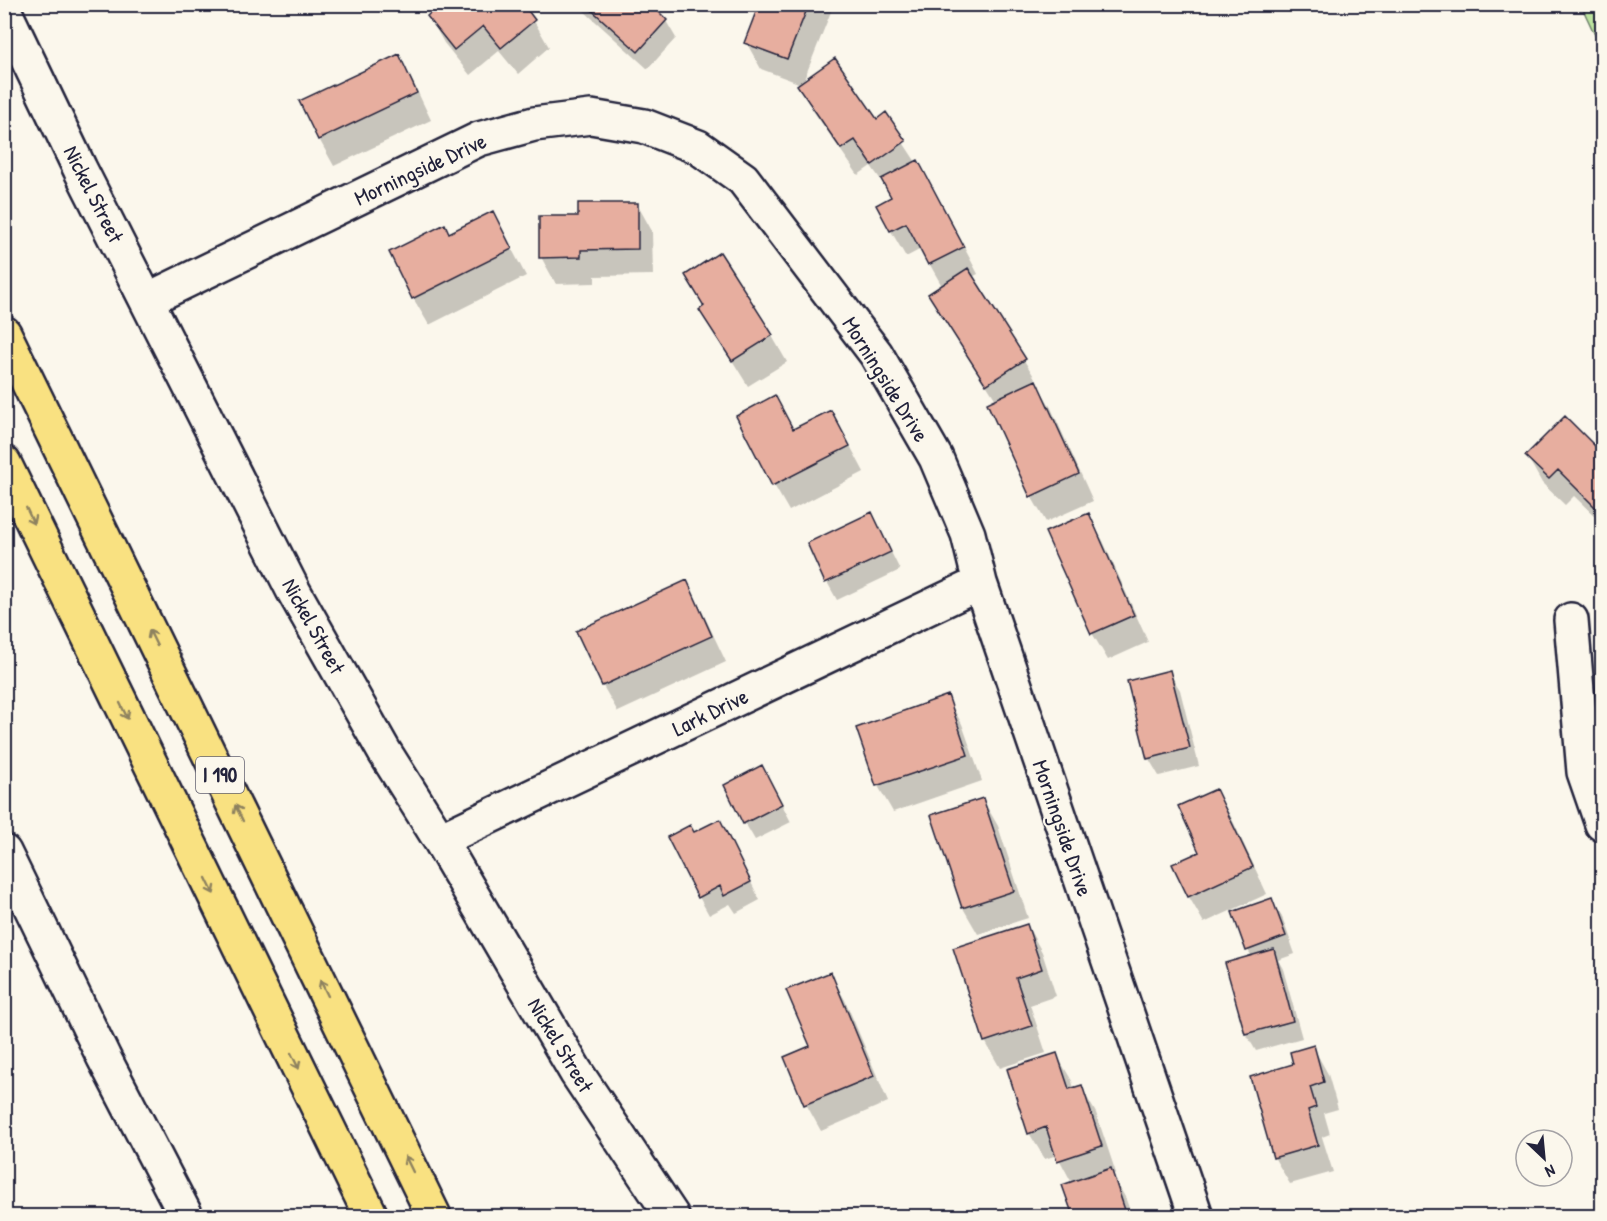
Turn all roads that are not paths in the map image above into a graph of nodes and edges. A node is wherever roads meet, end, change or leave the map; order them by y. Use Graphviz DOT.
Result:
graph roads {
  1 [pos="4,10"];
  2 [pos="147,300"];
  3 [pos="4,333"];
  4 [pos="4,464"];
  5 [pos="980,583"];
  6 [pos="1571,620"];
  7 [pos="1602,824"];
  8 [pos="440,840"];
  9 [pos="4,852"];
  10 [pos="186,1216"];
  11 [pos="371,1216"];
  12 [pos="435,1216"];
  13 [pos="672,1216"];
  14 [pos="1196,1216"];
  1 -- 2 [label="street, Nickel Street"];
  2 -- 5 [label="street, Morningside Drive"];
  2 -- 8 [label="street, Nickel Street"];
  12 -- 3 [label="highway, I 190, one-way"];
  4 -- 11 [label="highway, I 190, one-way"];
  5 -- 8 [label="street, Lark Drive"];
  5 -- 14 [label="street, Morningside Drive"];
  6 -- 7 [label="street"];
  8 -- 13 [label="street, Nickel Street"];
  9 -- 10 [label="street"];
}
